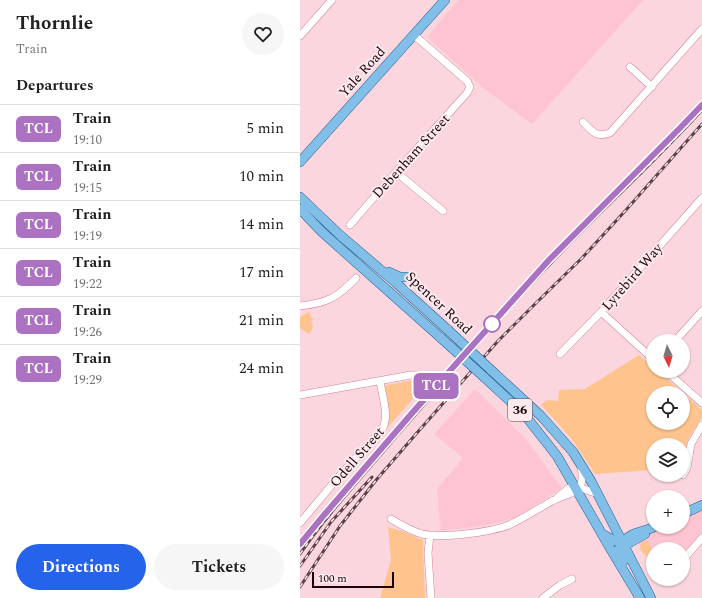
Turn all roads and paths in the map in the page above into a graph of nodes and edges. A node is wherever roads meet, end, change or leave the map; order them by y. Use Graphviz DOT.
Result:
graph roads {
  1 [pos="332,0"];
  2 [pos="445,0"];
  3 [pos="702,28"];
  4 [pos="414,35"];
  5 [pos="300,36"];
  6 [pos="630,67"];
  7 [pos="652,87"];
  8 [pos="583,122"];
  9 [pos="300,162"];
  10 [pos="396,172"];
  11 [pos="300,197"];
  12 [pos="702,198"];
  13 [pos="300,209"];
  14 [pos="443,211"];
  15 [pos="300,217"];
  16 [pos="350,225"];
  17 [pos="322,232"];
  18 [pos="352,245"];
  19 [pos="410,277"];
  20 [pos="356,278"];
  21 [pos="300,306"];
  22 [pos="702,311"];
  23 [pos="601,312"];
  24 [pos="681,334"];
  25 [pos="646,353"];
  26 [pos="560,354"];
  27 [pos="421,375"];
  28 [pos="674,378"];
  29 [pos="380,381"];
  30 [pos="300,395"];
  31 [pos="522,397"];
  32 [pos="702,403"];
  33 [pos="702,425"];
  34 [pos="551,447"];
  35 [pos="690,450"];
  36 [pos="580,462"];
  37 [pos="577,489"];
  38 [pos="598,494"];
  39 [pos="702,505"];
  40 [pos="690,511"];
  41 [pos="391,519"];
  42 [pos="300,523"];
  43 [pos="646,530"];
  44 [pos="602,534"];
  45 [pos="430,535"];
  46 [pos="702,538"];
  47 [pos="623,542"];
  48 [pos="690,552"];
  49 [pos="572,579"];
  50 [pos="431,598"];
  51 [pos="544,598"];
  52 [pos="641,598"];
  53 [pos="651,598"];
  1 -- 5 [label="street"];
  2 -- 4 [label="main road, Yale Road"];
  3 -- 7 [label="street"];
  4 -- 9 [label="main road, Yale Road"];
  4 -- 10 [label="street, Debenham Street"];
  6 -- 7 [label="street"];
  7 -- 8 [label="street"];
  10 -- 14 [label="street"];
  10 -- 16 [label="street, Debenham Street"];
  11 -- 18 [label="main road, Spencer Road / 36"];
  12 -- 23 [label="street, Lyrebird Way"];
  13 -- 17 [label="main road, Spencer Road / 36"];
  15 -- 17 [label="main road"];
  17 -- 34 [label="main road, Spencer Road / 36, bridge"];
  18 -- 19 [label="main road"];
  18 -- 31 [label="main road, Spencer Road / 36, bridge"];
  20 -- 21 [label="street"];
  22 -- 24 [label="street"];
  23 -- 25 [label="street"];
  23 -- 26 [label="street, Lyrebird Way"];
  27 -- 29 [label="street"];
  28 -- 32 [label="street"];
  29 -- 30 [label="street"];
  29 -- 42 [label="street, Odell Street"];
  31 -- 34 [label="main road"];
  31 -- 36 [label="main road, Spencer Road / 36"];
  33 -- 35 [label="street"];
  34 -- 37 [label="main road, Spencer Road / 36"];
  36 -- 37 [label="street"];
  36 -- 38 [label="main road, Spencer Road / 36"];
  37 -- 38 [label="street"];
  37 -- 44 [label="main road, Spencer Road / 36"];
  37 -- 45 [label="street"];
  38 -- 47 [label="main road, Spencer Road / 36"];
  39 -- 40 [label="main road"];
  41 -- 45 [label="street"];
  43 -- 47 [label="main road"];
  44 -- 47 [label="main road"];
  44 -- 52 [label="main road, Spencer Road / 36"];
  45 -- 50 [label="street"];
  46 -- 48 [label="street"];
  47 -- 52 [label="main road"];
  47 -- 53 [label="main road, Spencer Road / 36"];
  49 -- 51 [label="street"];
}
